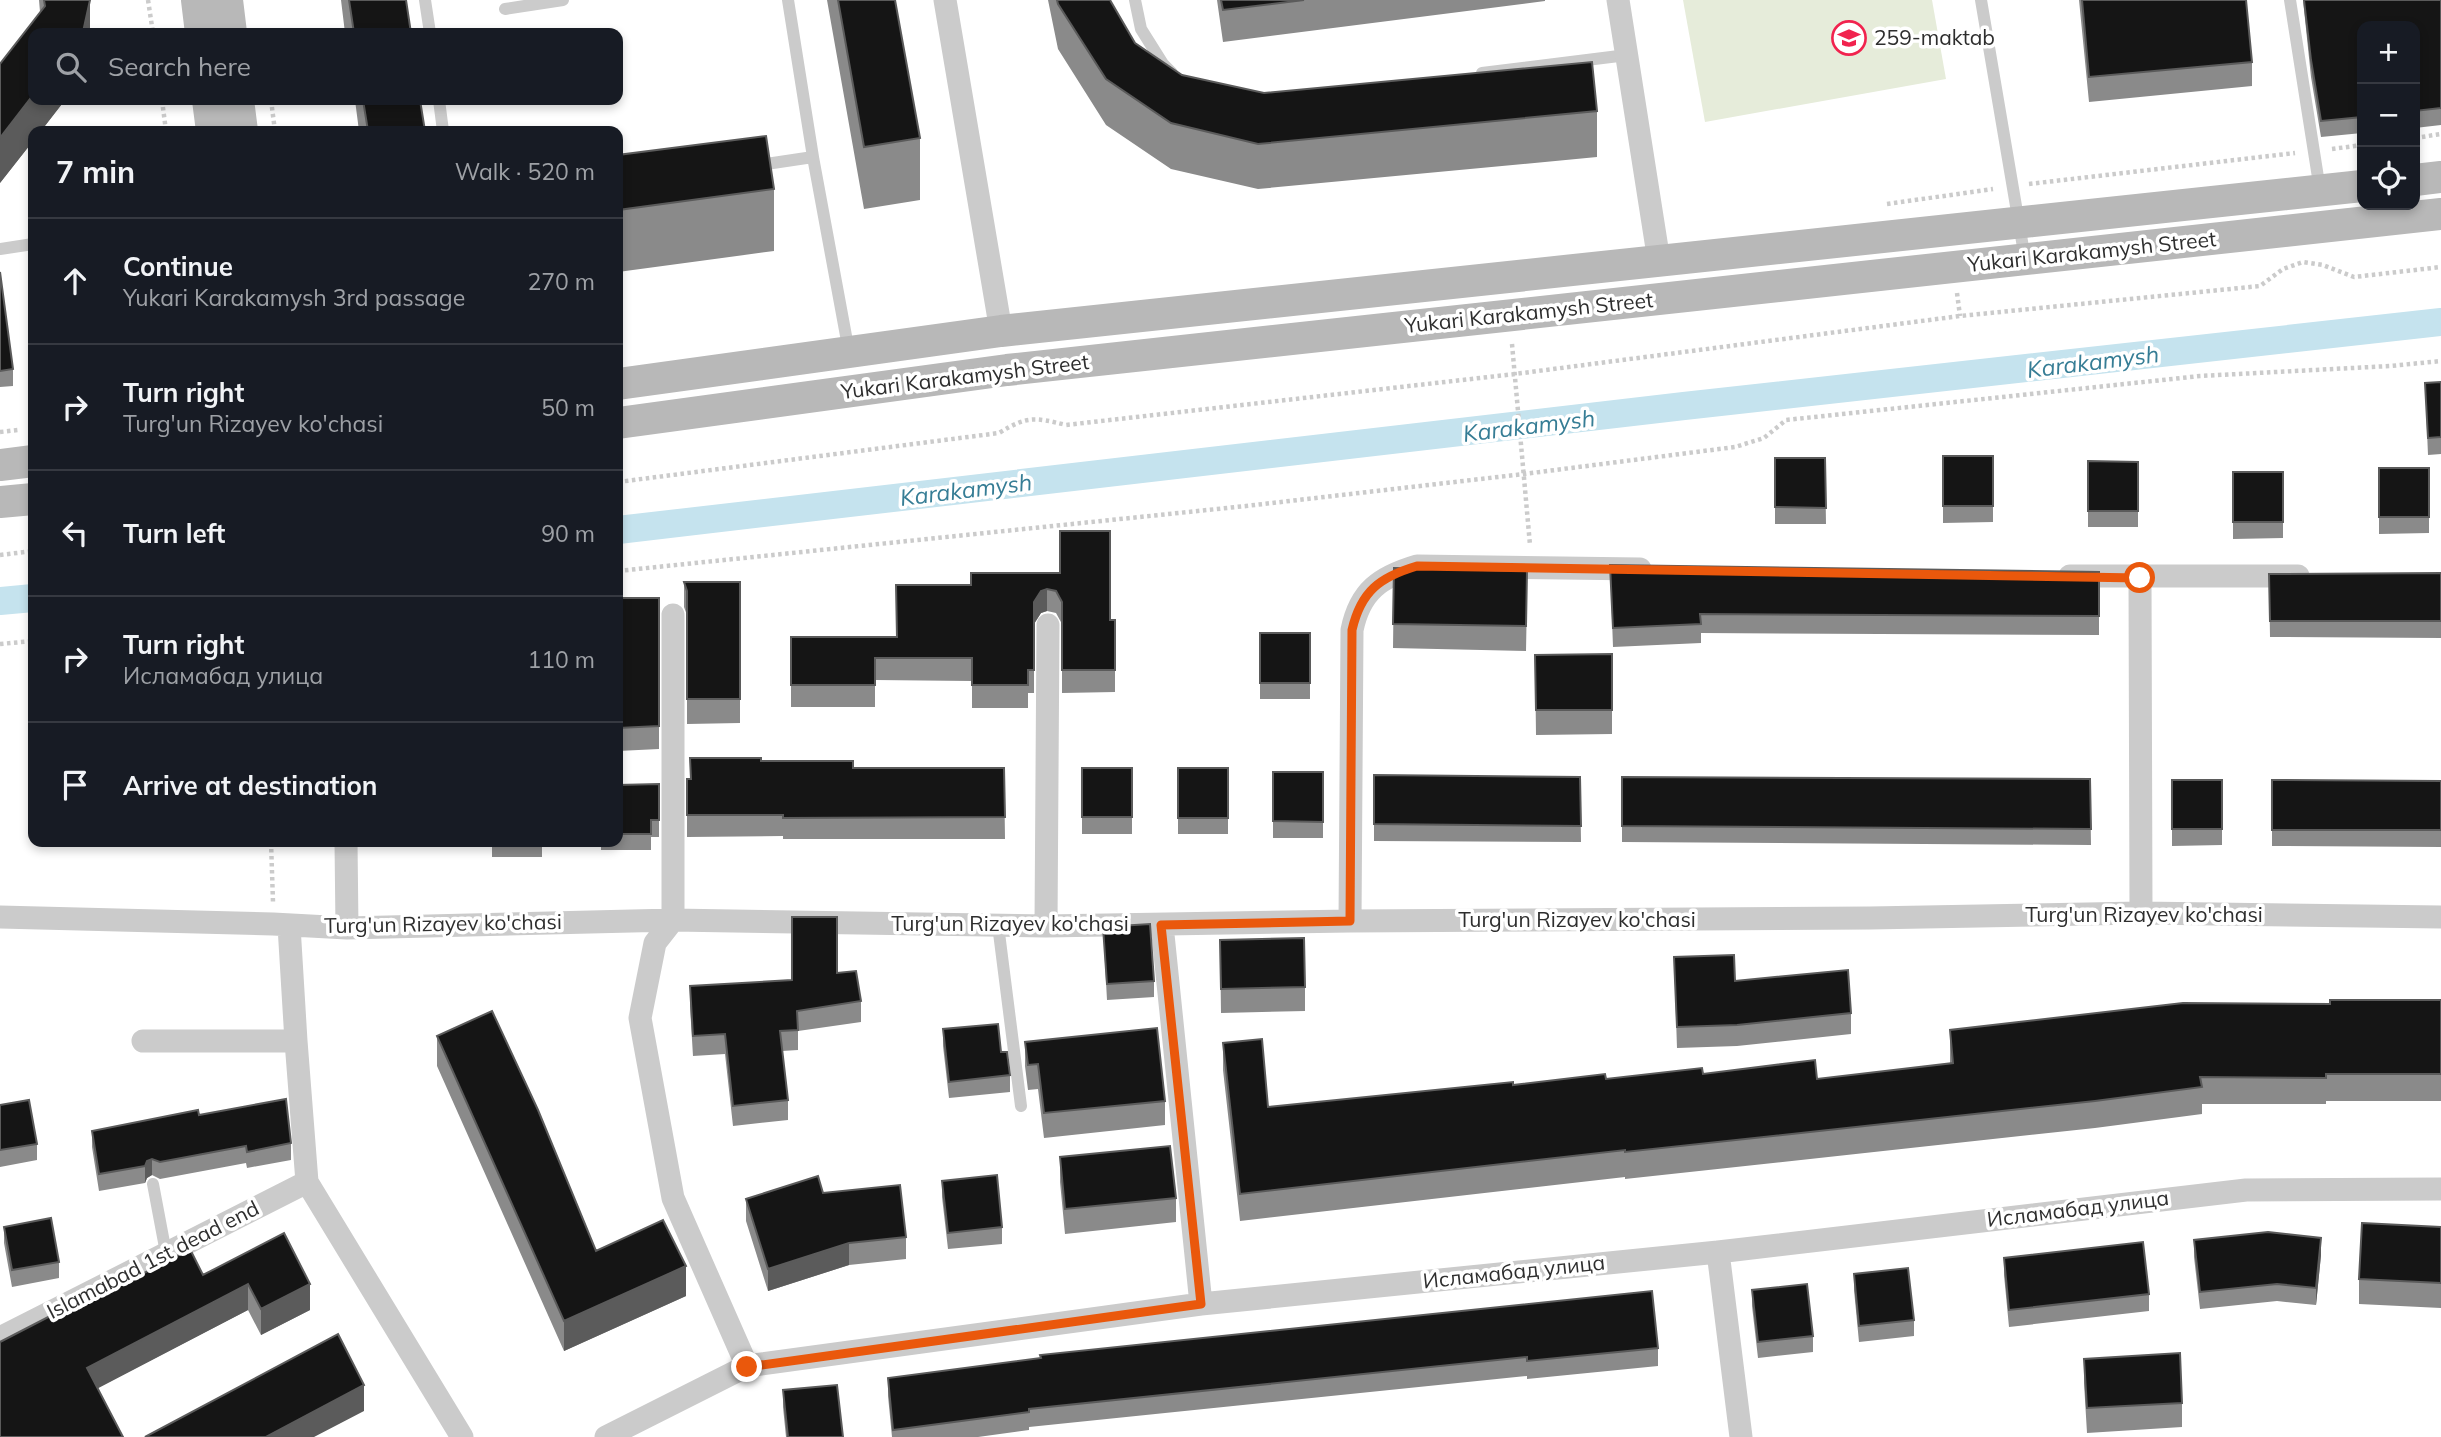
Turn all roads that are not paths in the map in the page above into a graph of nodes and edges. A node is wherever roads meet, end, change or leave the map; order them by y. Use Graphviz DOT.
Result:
graph roads {
  1 [pos="197,0"];
  2 [pos="227,0"];
  3 [pos="425,0"];
  4 [pos="562,0"];
  5 [pos="788,0"];
  6 [pos="944,0"];
  7 [pos="1135,0"];
  8 [pos="1618,0"];
  9 [pos="1982,0"];
  10 [pos="2290,0"];
  11 [pos="505,9"];
  12 [pos="200,28"];
  13 [pos="230,28"];
  14 [pos="429,28"];
  15 [pos="1627,55"];
  16 [pos="1464,75"];
  17 [pos="1179,79"];
  18 [pos="209,105"];
  19 [pos="239,105"];
  20 [pos="440,105"];
  21 [pos="211,126"];
  22 [pos="242,126"];
  23 [pos="442,126"];
  24 [pos="813,157"];
  25 [pos="735,168"];
  26 [pos="2441,177"];
  27 [pos="2420,179"];
  28 [pos="2357,186"];
  29 [pos="2320,190"];
  30 [pos="2441,214"];
  31 [pos="2020,222"];
  32 [pos="28,245"];
  33 [pos="0,249"];
  34 [pos="2025,259"];
  35 [pos="1659,261"];
  36 [pos="1001,331"];
  37 [pos="849,352"];
  38 [pos="623,383"];
  39 [pos="623,422"];
  40 [pos="28,462"];
  41 [pos="0,465"];
  42 [pos="28,499"];
  43 [pos="0,502"];
  44 [pos="1656,570"];
  45 [pos="2043,576"];
  46 [pos="2318,576"];
  47 [pos="2140,578"];
  48 [pos="673,615"];
  49 [pos="1048,625"];
  50 [pos="346,847"];
  51 [pos="2141,913"];
  52 [pos="0,917"];
  53 [pos="2441,917"];
  54 [pos="673,920"];
  55 [pos="1350,921"];
  56 [pos="281,925"];
  57 [pos="998,925"];
  58 [pos="1161,925"];
  59 [pos="1046,926"];
  60 [pos="347,928"];
  61 [pos="143,1041"];
  62 [pos="296,1041"];
  63 [pos="1021,1106"];
  64 [pos="307,1182"];
  65 [pos="153,1184"];
  66 [pos="2441,1189"];
  67 [pos="166,1252"];
  68 [pos="1718,1252"];
  69 [pos="1201,1304"];
  70 [pos="0,1338"];
  71 [pos="747,1367"];
  72 [pos="461,1437"];
  73 [pos="606,1437"];
  74 [pos="1741,1437"];
  1 -- 12 [label="main road"];
  2 -- 13 [label="main road"];
  3 -- 14 [label="lane"];
  4 -- 11 [label="lane"];
  5 -- 24 [label="lane"];
  6 -- 36 [label="street"];
  7 -- 17 [label="lane"];
  8 -- 15 [label="street"];
  9 -- 31 [label="lane"];
  10 -- 29 [label="lane"];
  15 -- 16 [label="lane"];
  15 -- 35 [label="street"];
  18 -- 21 [label="main road"];
  19 -- 22 [label="main road"];
  20 -- 23 [label="lane"];
  24 -- 25 [label="lane"];
  24 -- 37 [label="lane"];
  26 -- 27 [label="main road"];
  28 -- 29 [label="main road, Yukari Karakamysh Street"];
  29 -- 31 [label="main road, Yukari Karakamysh Street"];
  30 -- 34 [label="main road, Yukari Karakamysh Street"];
  31 -- 34 [label="lane"];
  31 -- 35 [label="main road, Yukari Karakamysh Street"];
  32 -- 33 [label="lane"];
  34 -- 39 [label="main road, Yukari Karakamysh Street"];
  35 -- 36 [label="main road, Yukari Karakamysh Street"];
  36 -- 37 [label="main road, Yukari Karakamysh Street"];
  37 -- 38 [label="main road, Yukari Karakamysh Street"];
  40 -- 41 [label="main road"];
  42 -- 43 [label="main road"];
  44 -- 55 [label="street"];
  45 -- 47 [label="street"];
  46 -- 47 [label="street"];
  47 -- 51 [label="street"];
  48 -- 54 [label="street"];
  49 -- 59 [label="street"];
  50 -- 60 [label="street"];
  51 -- 53 [label="street, Turg'un Rizayev ko'chasi"];
  51 -- 55 [label="street, Turg'un Rizayev ko'chasi"];
  52 -- 56 [label="street, Turg'un Rizayev ko'chasi"];
  54 -- 57 [label="street, Turg'un Rizayev ko'chasi"];
  54 -- 60 [label="street, Turg'un Rizayev ko'chasi"];
  54 -- 71 [label="street"];
  55 -- 58 [label="street, Turg'un Rizayev ko'chasi"];
  56 -- 60 [label="street, Turg'un Rizayev ko'chasi"];
  56 -- 62 [label="street"];
  57 -- 59 [label="street, Turg'un Rizayev ko'chasi"];
  57 -- 63 [label="lane"];
  58 -- 59 [label="street, Turg'un Rizayev ko'chasi"];
  58 -- 69 [label="street"];
  61 -- 62 [label="street"];
  62 -- 64 [label="street"];
  64 -- 67 [label="street, Islamabad 1st dead end"];
  64 -- 72 [label="street"];
  65 -- 67 [label="lane"];
  66 -- 68 [label="street, Исламабад улица"];
  67 -- 70 [label="street, Islamabad 1st dead end"];
  68 -- 69 [label="street, Исламабад улица"];
  68 -- 74 [label="street"];
  69 -- 71 [label="street, Исламабад улица"];
  71 -- 73 [label="street, Исламабад улица"];
}
